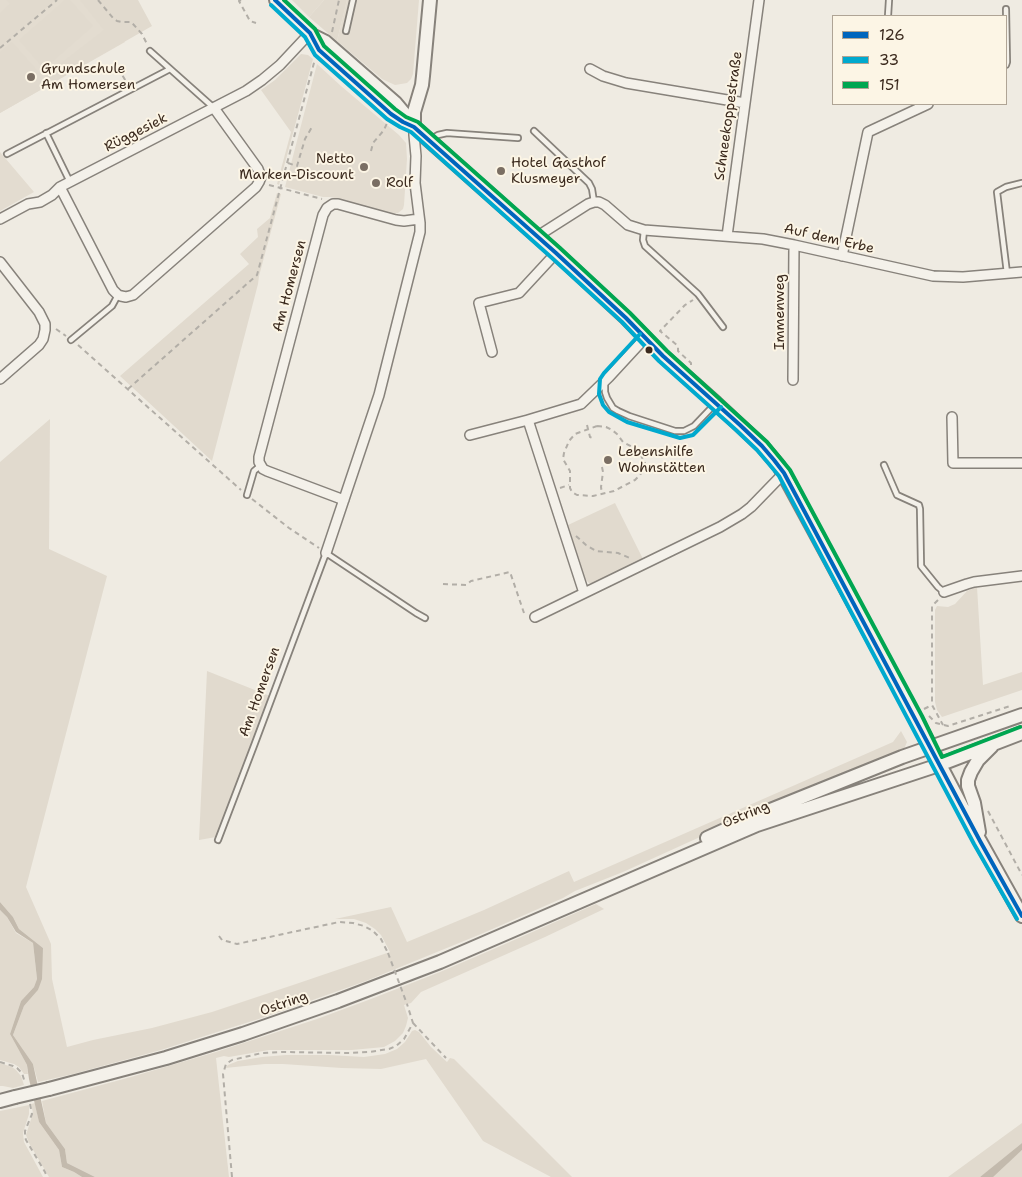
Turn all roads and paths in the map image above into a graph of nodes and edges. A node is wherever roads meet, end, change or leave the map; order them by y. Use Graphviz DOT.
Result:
graph roads {
  1 [pos="57,0"];
  2 [pos="98,0"];
  3 [pos="240,0"];
  4 [pos="275,0"];
  5 [pos="339,0"];
  6 [pos="353,0"];
  7 [pos="430,0"];
  8 [pos="759,0"];
  9 [pos="889,0"];
  10 [pos="1006,9"];
  11 [pos="888,15"];
  12 [pos="1006,15"];
  13 [pos="256,23"];
  14 [pos="346,31"];
  15 [pos="310,33"];
  16 [pos="326,42"];
  17 [pos="0,48"];
  18 [pos="319,50"];
  19 [pos="150,51"];
  20 [pos="118,68"];
  21 [pos="170,69"];
  22 [pos="590,70"];
  23 [pos="130,90"];
  24 [pos="745,103"];
  25 [pos="926,105"];
  26 [pos="214,108"];
  27 [pos="391,114"];
  28 [pos="312,127"];
  29 [pos="414,127"];
  30 [pos="534,131"];
  31 [pos="46,133"];
  32 [pos="518,138"];
  33 [pos="429,140"];
  34 [pos="371,151"];
  35 [pos="7,154"];
  36 [pos="288,163"];
  37 [pos="70,182"];
  38 [pos="259,182"];
  39 [pos="1022,183"];
  40 [pos="60,187"];
  41 [pos="281,188"];
  42 [pos="594,202"];
  43 [pos="329,206"];
  44 [pos="0,219"];
  45 [pos="419,219"];
  46 [pos="644,230"];
  47 [pos="728,236"];
  48 [pos="539,238"];
  49 [pos="794,245"];
  50 [pos="556,253"];
  51 [pos="842,256"];
  52 [pos="0,262"];
  53 [pos="1022,272"];
  54 [pos="1007,273"];
  55 [pos="118,295"];
  56 [pos="700,296"];
  57 [pos="44,324"];
  58 [pos="723,327"];
  59 [pos="646,338"];
  60 [pos="71,340"];
  61 [pos="492,352"];
  62 [pos="691,363"];
  63 [pos="609,376"];
  64 [pos="0,379"];
  65 [pos="793,380"];
  66 [pos="128,389"];
  67 [pos="716,403"];
  68 [pos="952,417"];
  69 [pos="528,420"];
  70 [pos="587,425"];
  71 [pos="588,429"];
  72 [pos="470,435"];
  73 [pos="595,439"];
  74 [pos="1022,463"];
  75 [pos="261,465"];
  76 [pos="884,465"];
  77 [pos="602,467"];
  78 [pos="784,473"];
  79 [pos="602,494"];
  80 [pos="247,495"];
  81 [pos="344,500"];
  82 [pos="565,535"];
  83 [pos="326,553"];
  84 [pos="637,567"];
  85 [pos="1022,576"];
  86 [pos="442,584"];
  87 [pos="944,592"];
  88 [pos="584,593"];
  89 [pos="524,613"];
  90 [pos="535,616"];
  91 [pos="425,618"];
  92 [pos="932,705"];
  93 [pos="1013,705"];
  94 [pos="924,709"];
  95 [pos="1022,715"];
  96 [pos="944,726"];
  97 [pos="948,726"];
  98 [pos="1022,733"];
  99 [pos="995,743"];
  100 [pos="931,747"];
  101 [pos="939,765"];
  102 [pos="987,810"];
  103 [pos="218,840"];
  104 [pos="980,842"];
  105 [pos="1022,875"];
  106 [pos="568,907"];
  107 [pos="1022,916"];
  108 [pos="220,936"];
  109 [pos="413,1023"];
  110 [pos="446,1058"];
  111 [pos="0,1062"];
  112 [pos="27,1090"];
  113 [pos="29,1098"];
  114 [pos="0,1100"];
  115 [pos="47,1177"];
  116 [pos="232,1177"];
  1 -- 17 [label="path"];
  2 -- 19 [label="path"];
  3 -- 13 [label="path"];
  4 -- 15 [label="street"];
  5 -- 16 [label="path"];
  6 -- 14 [label="lane"];
  7 -- 29 [label="main road"];
  8 -- 24 [label="street, Schneekoppestraße"];
  9 -- 11 [label="lane"];
  10 -- 12 [label="lane"];
  15 -- 16 [label="street"];
  15 -- 18 [label="street"];
  15 -- 26 [label="street, Rüggesiek"];
  16 -- 29 [label="street"];
  18 -- 27 [label="street"];
  18 -- 36 [label="path"];
  19 -- 21 [label="lane"];
  20 -- 23 [label="path"];
  21 -- 23 [label="lane"];
  21 -- 26 [label="lane"];
  22 -- 24 [label="street"];
  23 -- 31 [label="lane"];
  24 -- 47 [label="street, Schneekoppestraße"];
  25 -- 51 [label="street"];
  26 -- 37 [label="street, Rüggesiek"];
  26 -- 38 [label="street"];
  27 -- 29 [label="street"];
  27 -- 34 [label="path"];
  28 -- 36 [label="path"];
  29 -- 33 [label="main road"];
  29 -- 45 [label="street, Am Homersen"];
  30 -- 42 [label="lane"];
  31 -- 35 [label="lane"];
  31 -- 37 [label="lane"];
  32 -- 33 [label="lane"];
  33 -- 48 [label="main road"];
  36 -- 41 [label="path"];
  37 -- 40 [label="street, Rüggesiek"];
  38 -- 41 [label="path"];
  38 -- 55 [label="street"];
  39 -- 54 [label="lane"];
  40 -- 44 [label="street, Rüggesiek"];
  40 -- 55 [label="street"];
  41 -- 43 [label="path"];
  41 -- 66 [label="path"];
  42 -- 46 [label="street"];
  42 -- 48 [label="street"];
  43 -- 45 [label="street"];
  43 -- 75 [label="street, Am Homersen"];
  45 -- 81 [label="street, Am Homersen"];
  46 -- 47 [label="street, Auf dem Erbe"];
  46 -- 56 [label="lane"];
  47 -- 49 [label="street, Auf dem Erbe"];
  48 -- 50 [label="main road"];
  49 -- 51 [label="street, Auf dem Erbe"];
  49 -- 65 [label="street, Immenweg"];
  50 -- 59 [label="main road"];
  50 -- 61 [label="street"];
  51 -- 54 [label="street, Auf dem Erbe"];
  52 -- 57 [label="street"];
  53 -- 54 [label="street, Auf dem Erbe"];
  55 -- 60 [label="lane"];
  56 -- 58 [label="lane"];
  56 -- 62 [label="path"];
  57 -- 60 [label="path"];
  57 -- 64 [label="street"];
  59 -- 63 [label="street"];
  59 -- 67 [label="main road"];
  60 -- 66 [label="path"];
  63 -- 67 [label="lane"];
  63 -- 69 [label="street"];
  66 -- 80 [label="path"];
  67 -- 78 [label="main road"];
  68 -- 74 [label="street"];
  69 -- 72 [label="street"];
  69 -- 82 [label="street"];
  70 -- 71 [label="path"];
  71 -- 73 [label="path"];
  71 -- 79 [label="path"];
  71 -- 79 [label="path"];
  75 -- 80 [label="lane, Am Homersen"];
  75 -- 81 [label="street"];
  76 -- 87 [label="lane"];
  77 -- 79 [label="path"];
  78 -- 84 [label="street"];
  78 -- 100 [label="main road"];
  80 -- 83 [label="path"];
  81 -- 83 [label="street, Am Homersen"];
  82 -- 84 [label="path"];
  82 -- 88 [label="street"];
  83 -- 91 [label="lane"];
  83 -- 103 [label="lane, Am Homersen"];
  84 -- 88 [label="street"];
  85 -- 87 [label="street"];
  86 -- 89 [label="path"];
  87 -- 92 [label="path"];
  88 -- 90 [label="street"];
  92 -- 94 [label="path"];
  92 -- 96 [label="path"];
  93 -- 97 [label="path"];
  95 -- 100 [label="main road, Ostring"];
  98 -- 99 [label="main road, Ostring"];
  99 -- 101 [label="main road, Ostring"];
  99 -- 104 [label="main road"];
  100 -- 101 [label="main road"];
  100 -- 106 [label="main road, Ostring"];
  101 -- 104 [label="main road"];
  101 -- 106 [label="main road, Ostring"];
  102 -- 105 [label="path"];
  104 -- 107 [label="main road"];
  106 -- 114 [label="main road, Ostring, bridge"];
  108 -- 109 [label="path, bridge"];
  109 -- 110 [label="path"];
  109 -- 116 [label="path"];
  111 -- 112 [label="path"];
  113 -- 115 [label="path"];
}
